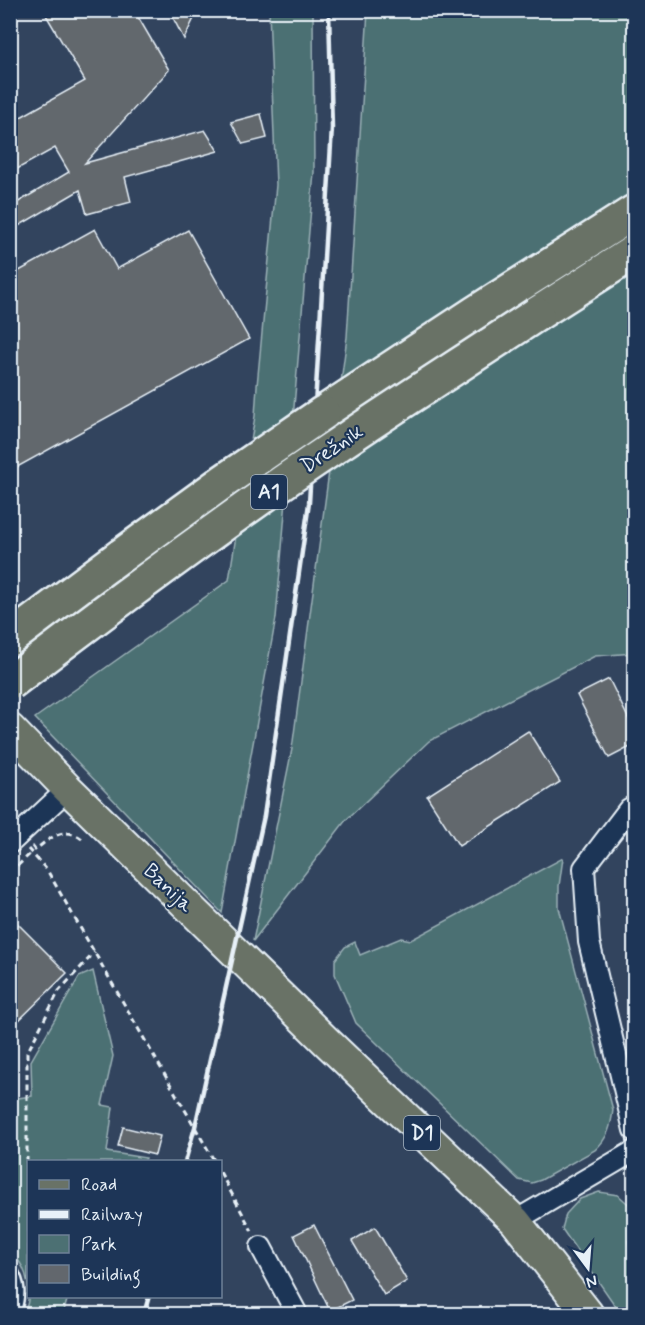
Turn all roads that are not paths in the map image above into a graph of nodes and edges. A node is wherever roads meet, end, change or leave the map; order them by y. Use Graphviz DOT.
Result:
graph roads {
  1 [pos="12,10"];
  2 [pos="10,17"];
  3 [pos="634,212"];
  4 [pos="634,252"];
  5 [pos="122,555"];
  6 [pos="10,618"];
  7 [pos="10,639"];
  8 [pos="10,682"];
  9 [pos="10,729"];
  10 [pos="68,789"];
  11 [pos="634,806"];
  12 [pos="19,842"];
  13 [pos="634,1130"];
  14 [pos="634,1151"];
  15 [pos="515,1221"];
  16 [pos="261,1247"];
  17 [pos="10,1267"];
  18 [pos="15,1314"];
  19 [pos="297,1314"];
  20 [pos="588,1314"];
  1 -- 2 [label="lane"];
  3 -- 5 [label="highway, Drežnik / A1, bridge"];
  4 -- 8 [label="highway, Drežnik / A1, bridge"];
  5 -- 6 [label="highway"];
  5 -- 7 [label="highway, Drežnik / A1"];
  9 -- 10 [label="main road, Banija / D1"];
  10 -- 12 [label="street"];
  10 -- 15 [label="main road, Banija / D1"];
  11 -- 13 [label="street"];
  14 -- 15 [label="street"];
  15 -- 20 [label="main road, D1"];
  16 -- 19 [label="street"];
  17 -- 18 [label="lane"];
}
